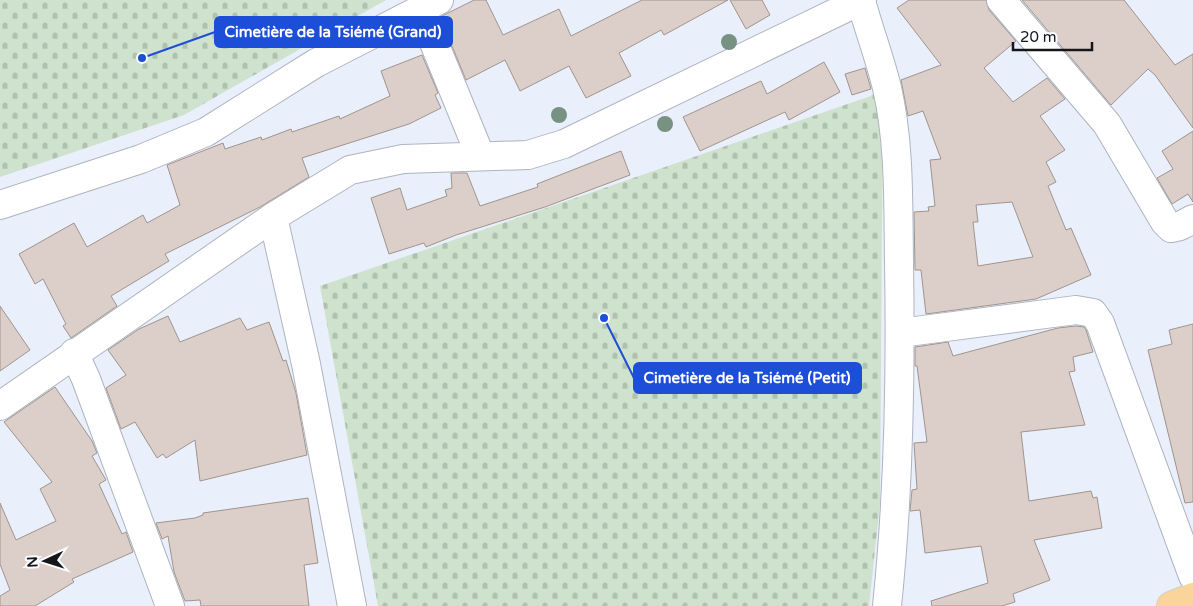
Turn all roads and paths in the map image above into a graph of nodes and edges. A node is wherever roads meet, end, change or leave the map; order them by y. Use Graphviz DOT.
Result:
graph roads {
  1 [pos="862,0"];
  2 [pos="1002,0"];
  3 [pos="430,5"];
  4 [pos="480,155"];
  5 [pos="0,205"];
  6 [pos="273,217"];
  7 [pos="1193,219"];
  8 [pos="900,333"];
  9 [pos="74,353"];
  10 [pos="0,406"];
  11 [pos="1193,576"];
  12 [pos="1193,596"];
  13 [pos="170,606"];
  14 [pos="352,606"];
  15 [pos="887,606"];
  16 [pos="1171,606"];
  1 -- 4 [label="street"];
  1 -- 8 [label="street"];
  2 -- 7 [label="street"];
  3 -- 4 [label="street"];
  3 -- 5 [label="street"];
  4 -- 6 [label="street"];
  6 -- 9 [label="street"];
  6 -- 14 [label="street"];
  8 -- 11 [label="street"];
  8 -- 15 [label="street"];
  9 -- 10 [label="street"];
  9 -- 13 [label="street"];
  12 -- 16 [label="highway"];
}
